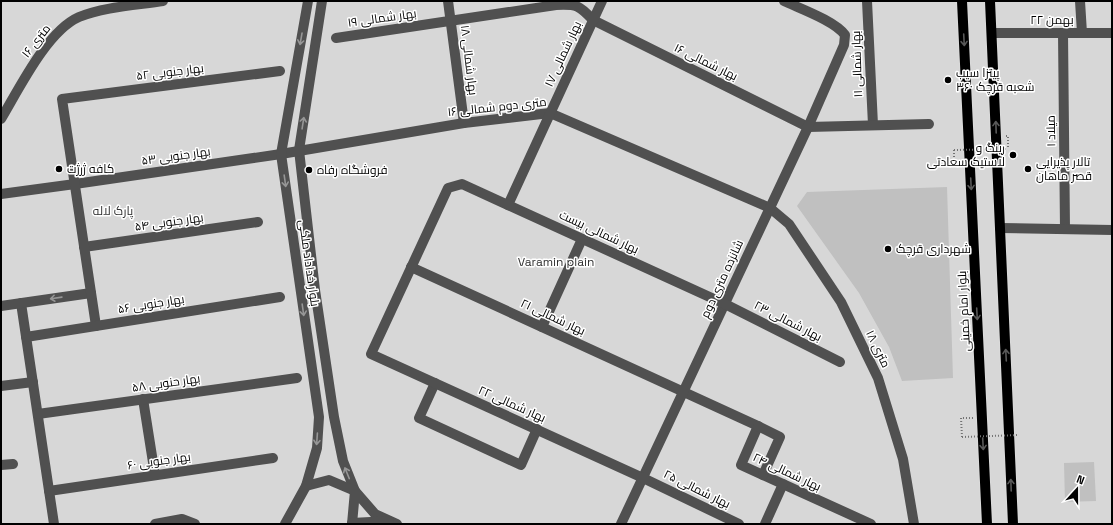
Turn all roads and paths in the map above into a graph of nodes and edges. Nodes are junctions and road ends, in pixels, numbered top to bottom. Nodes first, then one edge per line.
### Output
1 (163, 1) edge
2 (308, 1) edge
3 (322, 1) edge
4 (448, 1) edge
5 (602, 1) edge
6 (784, 1) edge
7 (867, 1) edge
8 (962, 1) edge
9 (990, 1) edge
10 (1080, 1) edge
11 (593, 20) junction
12 (451, 22) junction
13 (992, 33) junction
14 (1063, 33) junction
15 (1082, 33) junction
16 (1112, 33) edge
17 (336, 38) dead end
18 (280, 71) dead end
19 (550, 113) junction
20 (1, 119) edge
21 (464, 123) junction
22 (929, 124) dead end
23 (873, 125) junction
24 (808, 127) junction
25 (1008, 136) dead end
26 (298, 150) junction
27 (281, 154) junction
28 (954, 163) dead end
29 (75, 184) junction
30 (1, 194) edge
31 (508, 205) junction
32 (770, 208) junction
33 (258, 222) dead end
34 (1000, 228) junction
35 (1065, 228) junction
36 (1112, 230) edge
37 (582, 239) junction
38 (84, 247) junction
39 (411, 267) junction
40 (91, 293) junction
41 (280, 297) dead end
42 (21, 303) junction
43 (725, 304) junction
44 (1, 306) edge
45 (96, 326) junction
46 (542, 326) junction
47 (26, 336) junction
48 (840, 362) dead end
49 (297, 378) dead end
50 (33, 382) junction
51 (435, 383) junction
52 (1, 386) edge
53 (683, 392) junction
54 (143, 399) junction
55 (38, 414) junction
56 (961, 418) dead end
57 (758, 426) junction
58 (537, 429) junction
59 (1019, 435) dead end
60 (272, 458) dead end
61 (13, 464) dead end
62 (1, 465) edge
63 (155, 475) junction
64 (763, 475) junction
65 (643, 478) junction
66 (783, 484) junction
67 (306, 486) junction
68 (49, 491) junction
69 (355, 491) junction
70 (394, 522) edge
71 (54, 524) edge
72 (154, 524) edge
73 (195, 524) edge
74 (285, 524) edge
75 (352, 524) edge
76 (621, 524) edge
77 (739, 524) edge
78 (765, 524) edge
79 (871, 524) edge
80 (914, 524) edge
81 (987, 524) edge
82 (1013, 524) edge

1 - 20 street, ۱۶ متری
2 -> 27 street, بلوار خداداد ملکی
26 -> 3 street, بلوار خداداد ملکی
4 - 12 street, بهار شمالی ۱۸
5 - 11 street, بهار شمالی ۱۷
6 - 24 street, شانزده متری دوم
7 - 23 street, بهار شمالی ۱۱
8 -> 81 main road, بلوار امام خمینی
9 - 13 main road
10 - 15 street
11 - 12 street, بهار شمالی ۱۹
11 - 19 street, بهار شمالی ۱۷
11 - 24 street, بهار شمالی ۱۶
12 - 17 street, بهار شمالی ۱۹
12 - 21 street, بهار شمالی ۱۸
13 - 14 street, ۲۲ بهمن
34 -> 13 main road
14 - 15 street, ۲۲ بهمن
14 - 35 street, میلاد ۱
15 - 16 street, ۲۲ بهمن
18 - 29 street, بهار جنوبی ۵۲
19 - 21 street, ۱۶ متری دوم شمالی
19 - 31 street, بهار شمالی ۱۷
19 - 32 street, ۱۶ متری دوم شمالی
21 - 26 street, ۱۶ متری دوم شمالی
22 - 23 street
23 - 24 street
24 - 32 street, شانزده متری دوم
25 - 28 path, bridge
26 - 27 street, ۱۶ متری دوم شمالی
69 -> 26 street, بلوار خداداد ملکی
27 - 29 street, بهار جنوبی ۵۳
27 -> 67 street, بلوار خداداد ملکی
29 - 30 street, بهار جنوبی ۵۳
29 - 38 street
31 - 37 street, بهار شمالی بیست
31 - 39 street, بهار شمالی بیست
32 - 43 street, شانزده متری دوم
32 - 80 street, ۱۸ متری
33 - 38 street, بهار جنوبی ۵۴
34 - 35 street
82 -> 34 main road
35 - 36 street
37 - 43 street, بهار شمالی بیست
37 - 46 street
38 - 40 street
39 - 46 street, بهار شمالی ۲۱
39 - 51 street, بهار شمالی ۲۲
40 -> 42 street
40 - 45 street
41 - 45 street, بهار جنوبی ۵۶
42 - 44 street
42 - 47 street
43 - 48 street, بهار شمالی ۲۳
43 - 53 street, شانزده متری دوم
45 - 47 street, بهار جنوبی ۵۶
46 - 53 street, بهار شمالی ۲۱
47 - 50 street
49 - 54 street, بهار حنوبی ۵۸
50 - 52 street
50 - 55 street
51 - 58 street, بهار شمالی ۲۲
51 - 58 street
53 - 57 street
53 - 65 street, شانزده متری دوم
54 - 55 street, بهار حنوبی ۵۸
54 - 63 street
55 - 68 street
56 - 59 path, bridge
57 - 64 street
57 - 64 street, بهار شمالی ۲۴
58 - 65 street, بهار شمالی ۲۲
60 - 63 street, بهار جنوبی ۶۰
61 - 62 street
63 - 68 street, بهار جنوبی ۶۰
64 - 66 street, بهار شمالی ۲۴
65 - 76 street, شانزده متری دوم
65 - 77 street, بهار شمالی ۲۵
66 - 78 street
66 - 79 street, بهار شمالی ۲۴
67 - 69 street
67 - 74 street, بلوار خداداد ملکی
68 - 71 street
69 - 70 street
69 - 75 street, بلوار خداداد ملکی
70 - 75 street
72 - 73 street

